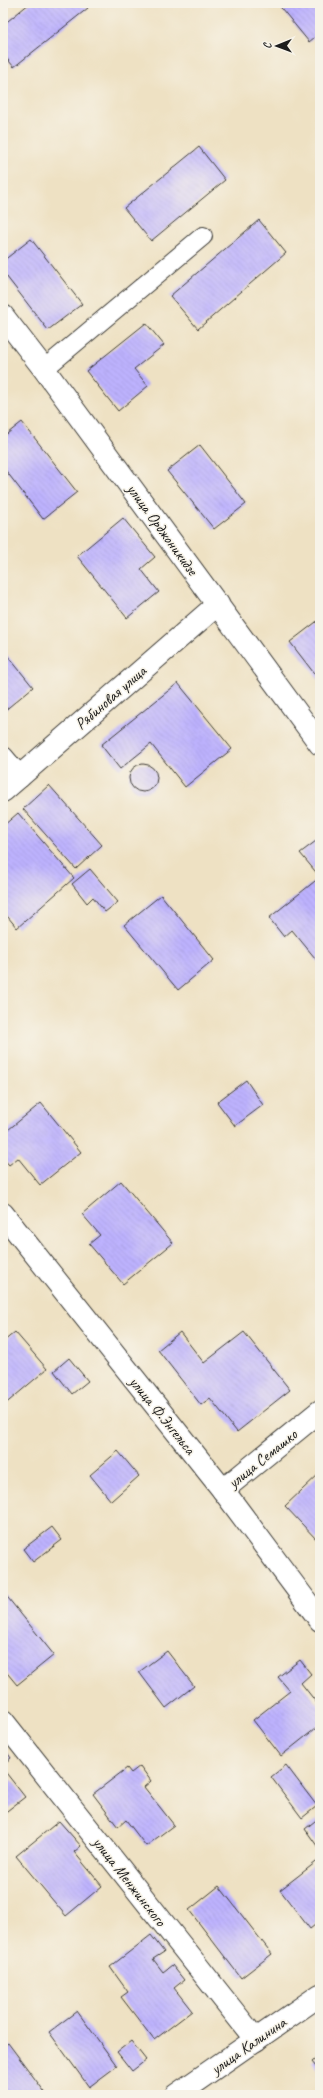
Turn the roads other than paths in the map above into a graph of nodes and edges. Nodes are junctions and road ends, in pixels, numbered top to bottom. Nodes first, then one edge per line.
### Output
1 (203, 236) dead end
2 (3, 316) edge
3 (44, 369) junction
4 (218, 604) junction
5 (320, 744) edge
6 (3, 758) edge
7 (11, 784) edge
8 (3, 1214) edge
9 (320, 1411) edge
10 (223, 1490) junction
11 (320, 1620) edge
12 (3, 1721) edge
13 (320, 1995) edge
14 (256, 2040) junction
15 (176, 2095) edge

1 - 3 lane
2 - 3 street, улица Орджоникидзе
3 - 4 street, улица Орджоникидзе
4 - 5 street, улица Орджоникидзе
4 - 7 street, Рябиновая улица
6 - 7 street
8 - 10 street, улица Ф.Энгельса
9 - 10 street, улица Семашко
10 - 11 street, улица Ф.Энгельса
12 - 14 street, улица Менжинского
13 - 14 street, улица Калинина
14 - 15 street, улица Калинина

